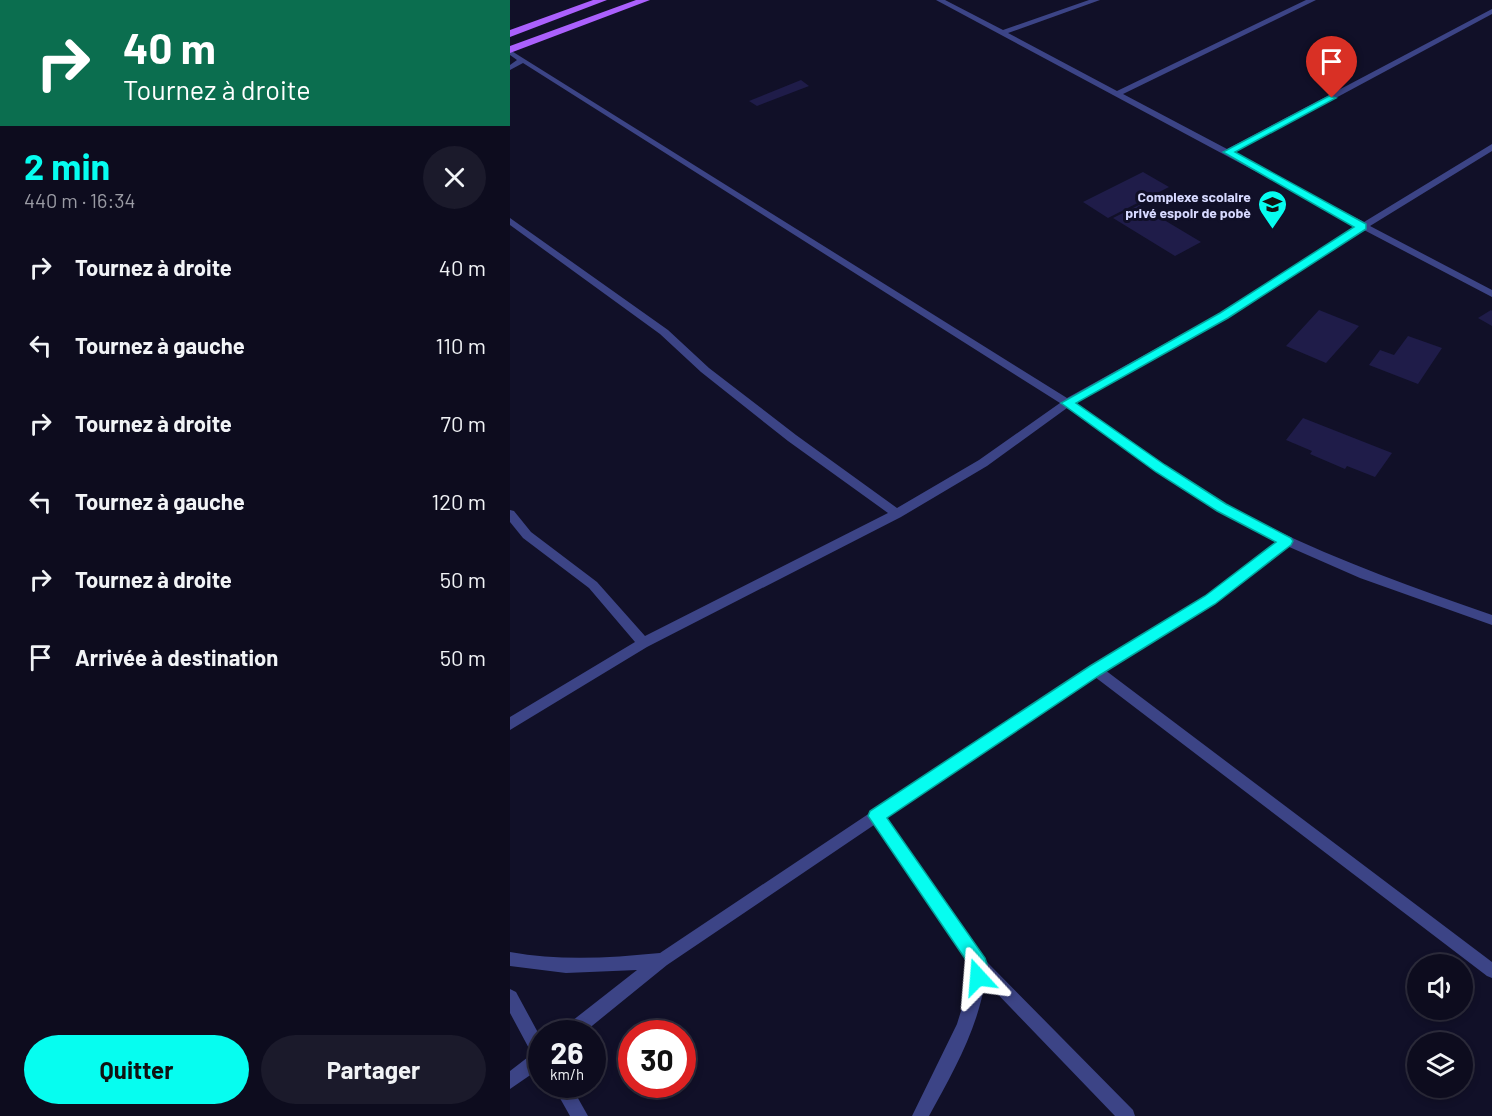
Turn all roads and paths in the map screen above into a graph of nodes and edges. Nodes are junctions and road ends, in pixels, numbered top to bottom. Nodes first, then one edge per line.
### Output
1 (602, 0) edge
2 (645, 0) edge
3 (940, 0) edge
4 (1096, 0) edge
5 (1312, 0) edge
6 (1492, 11) edge
7 (1002, 33) junction
8 (510, 34) edge
9 (510, 51) edge
10 (521, 61) junction
11 (510, 68) edge
12 (1118, 94) junction
13 (1492, 147) edge
14 (1228, 152) junction
15 (510, 221) edge
16 (1362, 227) junction
17 (1492, 294) edge
18 (1067, 403) junction
19 (510, 514) edge
20 (897, 514) junction
21 (1286, 541) junction
22 (1492, 620) edge
23 (643, 643) junction
24 (1095, 670) junction
25 (510, 724) edge
26 (876, 816) junction
27 (510, 959) edge
28 (662, 960) junction
29 (979, 964) junction
30 (1492, 971) edge
31 (510, 998) edge
32 (587, 1020) edge
33 (528, 1032) edge
34 (528, 1066) edge
35 (510, 1081) edge
36 (569, 1098) edge
37 (580, 1116) edge
38 (920, 1116) edge
39 (1127, 1116) edge

1 - 8 main road
2 - 9 main road
3 - 7 street
4 - 7 street
5 - 12 street
6 - 14 street
7 - 12 street
9 - 10 street
10 - 11 street
10 - 18 street
12 - 14 street
13 - 16 street
14 - 16 street
15 - 20 street
16 - 17 street
16 - 18 street
18 - 20 street
18 - 21 street
19 - 23 street
20 - 23 street
21 - 22 street
21 - 24 street
23 - 25 street
24 - 26 street
24 - 30 street
26 - 28 street
26 - 29 street
27 - 28 street
28 - 32 street
29 - 38 street
29 - 39 street
31 - 33 street
34 - 35 street
36 - 37 street

